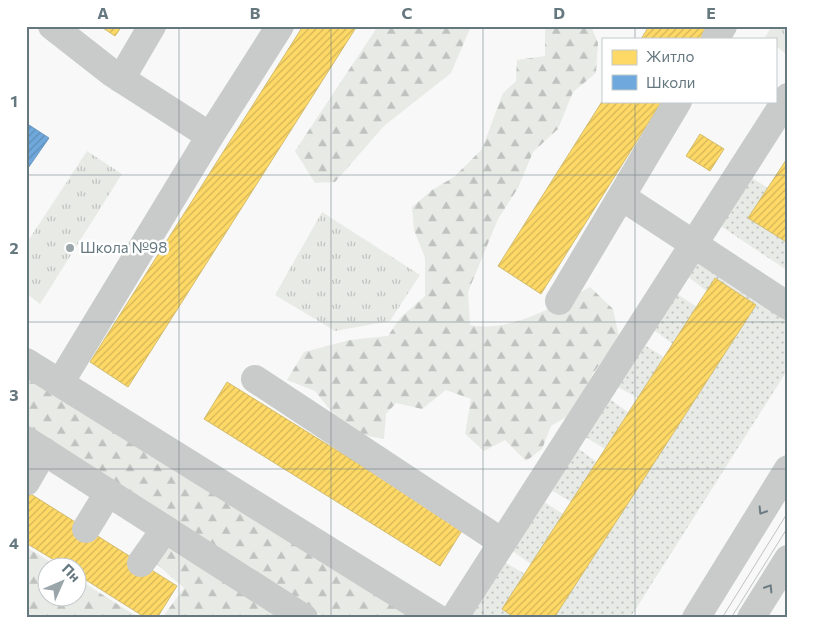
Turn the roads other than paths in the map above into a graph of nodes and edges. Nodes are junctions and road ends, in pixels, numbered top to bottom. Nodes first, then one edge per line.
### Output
1 (52, 26) edge
2 (152, 26) edge
3 (280, 26) edge
4 (723, 26) edge
5 (716, 38) edge
6 (121, 79) junction
7 (788, 97) edge
8 (677, 102) edge
9 (210, 136) junction
10 (622, 196) junction
11 (694, 243) junction
12 (559, 301) dead end
13 (788, 306) edge
14 (26, 362) edge
15 (256, 378) dead end
16 (60, 383) junction
17 (35, 446) edge
18 (788, 469) edge
19 (26, 482) edge
20 (108, 493) junction
21 (86, 528) dead end
22 (165, 529) junction
23 (502, 542) junction
24 (788, 559) edge
25 (141, 563) dead end
26 (304, 618) edge
27 (437, 618) edge
28 (454, 618) edge
29 (696, 618) edge
30 (751, 618) edge

1 - 6 street
2 - 6 street
3 - 9 street
4 - 5 street
6 - 9 street
7 - 11 street
8 - 10 street
9 - 16 street
10 - 11 street
10 - 12 street
11 - 13 street
11 - 23 street
14 - 16 street
15 - 23 street
16 - 27 street
17 - 19 street
17 - 20 street
18 -> 29 street
20 - 21 street
20 - 22 street
22 - 25 street
22 - 26 street
23 - 28 street
30 -> 24 street

